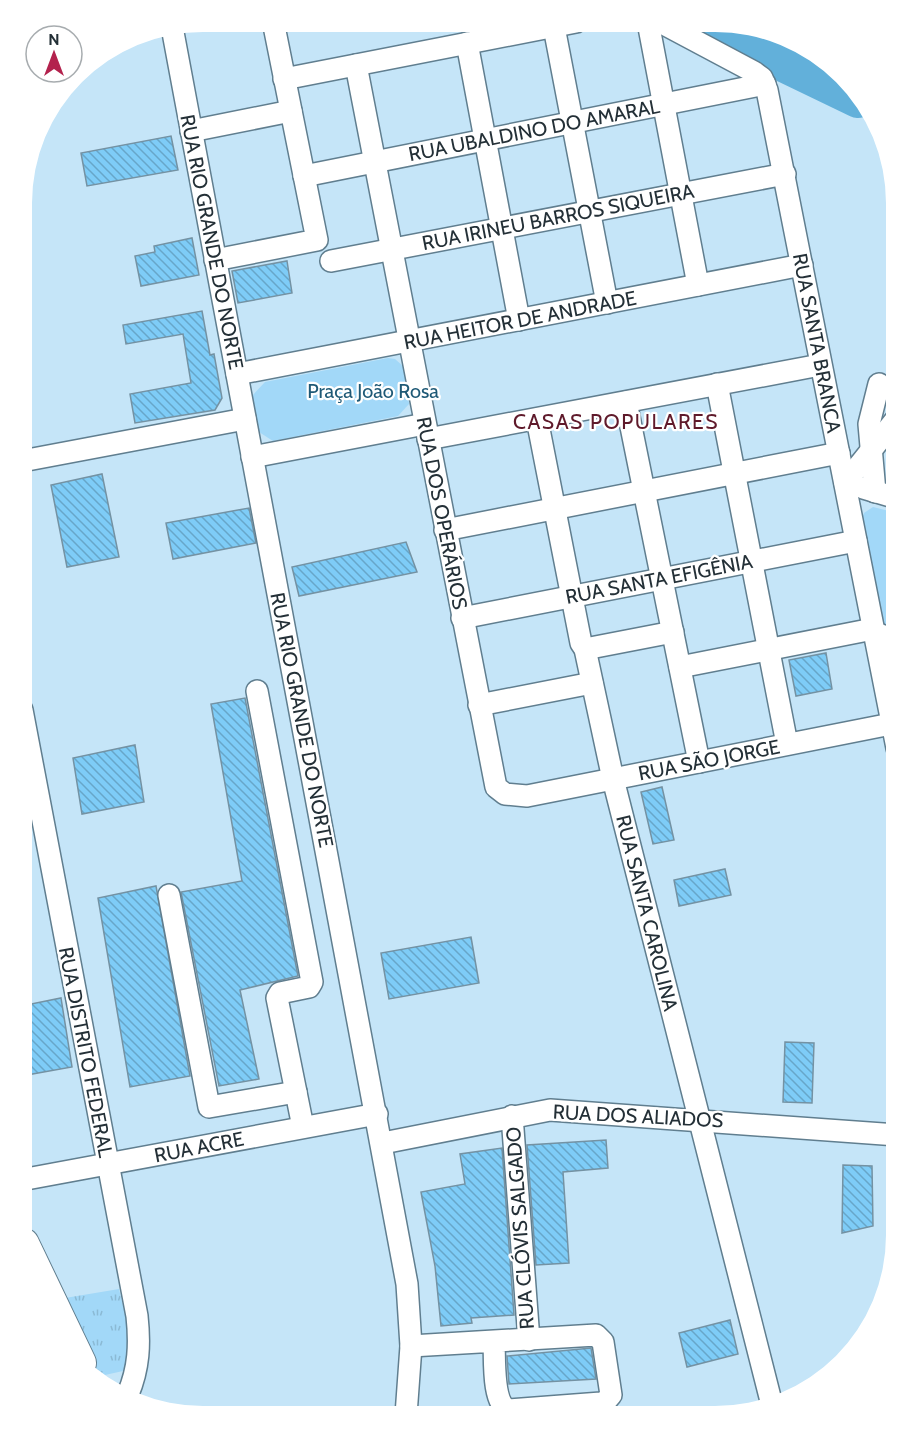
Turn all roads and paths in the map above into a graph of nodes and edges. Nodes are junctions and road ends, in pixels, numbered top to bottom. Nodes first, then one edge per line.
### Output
1 (275, 32) edge
2 (527, 32) edge
3 (555, 32) edge
4 (650, 32) edge
5 (679, 32) edge
6 (173, 34) edge
7 (467, 43) junction
8 (356, 65) junction
9 (284, 79) junction
10 (765, 84) junction
11 (664, 104) junction
12 (291, 111) junction
13 (572, 122) junction
14 (191, 131) junction
15 (485, 140) junction
16 (374, 162) junction
17 (785, 174) junction
18 (304, 176) junction
19 (681, 194) junction
20 (590, 212) junction
21 (502, 228) junction
22 (391, 250) junction
23 (215, 260) junction
24 (331, 261) dead end
25 (802, 265) junction
26 (698, 285) junction
27 (607, 303) junction
28 (519, 320) junction
29 (409, 341) junction
30 (820, 365) junction
31 (237, 374) junction
32 (717, 384) junction
33 (879, 384) dead end
34 (626, 402) junction
35 (245, 419) junction
36 (537, 419) junction
37 (886, 431) edge
38 (426, 432) junction
39 (871, 448) junction
40 (838, 453) junction
41 (252, 457) junction
42 (32, 458) edge
43 (734, 474) junction
44 (845, 483) junction
45 (644, 491) junction
46 (875, 492) junction
47 (886, 495) edge
48 (555, 508) junction
49 (446, 530) junction
50 (856, 541) junction
51 (751, 561) junction
52 (662, 579) junction
53 (572, 596) junction
54 (462, 618) junction
55 (873, 630) junction
56 (673, 632) junction
57 (886, 636) edge
58 (585, 649) junction
59 (768, 650) junction
60 (680, 668) junction
61 (592, 683) junction
62 (886, 686) edge
63 (257, 692) dead end
64 (479, 705) junction
65 (886, 722) edge
66 (787, 744) junction
67 (699, 762) junction
68 (32, 763) edge
69 (613, 779) junction
70 (527, 796) joint
71 (169, 896) dead end
72 (296, 1092) junction
73 (377, 1114) junction
74 (512, 1116) junction
75 (699, 1119) junction
76 (303, 1127) junction
77 (886, 1134) edge
78 (383, 1143) junction
79 (108, 1164) junction
80 (32, 1178) edge
81 (35, 1270) edge
82 (529, 1340) junction
83 (70, 1342) edge
84 (494, 1342) junction
85 (411, 1347) junction
86 (130, 1389) edge
87 (770, 1396) edge
88 (407, 1406) edge
89 (501, 1406) edge
90 (561, 1406) edge

1 - 9 street
2 - 7 street
3 - 13 street
4 - 11 street
5 - 10 street
6 - 14 street, RUA RIO GRANDE DO NORTE
7 - 8 street
7 - 15 street
8 - 9 street
8 - 16 street, RUA DOS OPERÁRIOS
9 - 12 street
10 - 11 street, RUA UBALDINO DO AMARAL
10 - 17 street, RUA SANTA BRANCA
11 - 13 street, RUA UBALDINO DO AMARAL
11 - 19 street
12 - 14 street
12 - 18 street
13 - 15 street, RUA UBALDINO DO AMARAL
13 - 20 street
14 - 23 street, RUA RIO GRANDE DO NORTE
15 - 16 street, RUA UBALDINO DO AMARAL
15 - 21 street
16 - 18 street, RUA UBALDINO DO AMARAL
16 - 22 street, RUA DOS OPERÁRIOS
17 - 19 street, RUA IRINEU BARROS SIQUEIRA
17 - 25 street, RUA SANTA BRANCA
18 - 23 street
19 - 20 street, RUA IRINEU BARROS SIQUEIRA
19 - 26 street
20 - 21 street, RUA IRINEU BARROS SIQUEIRA
20 - 27 street
21 - 22 street, RUA IRINEU BARROS SIQUEIRA
21 - 28 street
22 - 24 street, RUA IRINEU BARROS SIQUEIRA
22 - 29 street, RUA DOS OPERÁRIOS
23 - 31 street, RUA RIO GRANDE DO NORTE
25 - 26 street, RUA HEITOR DE ANDRADE
25 - 30 street, RUA SANTA BRANCA
26 - 27 street, RUA HEITOR DE ANDRADE
27 - 28 street, RUA HEITOR DE ANDRADE
28 - 29 street, RUA HEITOR DE ANDRADE
29 - 31 street, RUA HEITOR DE ANDRADE
29 - 38 street, RUA DOS OPERÁRIOS
30 - 32 street
30 - 40 street, RUA SANTA BRANCA
31 - 35 street, RUA RIO GRANDE DO NORTE
32 - 34 street
32 - 43 street
33 - 39 street
34 - 36 street
34 - 45 street
35 - 41 street, RUA RIO GRANDE DO NORTE
35 - 42 street
36 - 38 street
36 - 48 street, RUA SANTA CAROLINA
37 - 39 street
38 - 41 street
38 - 49 street, RUA DOS OPERÁRIOS
39 - 44 street
39 - 46 street
40 - 43 street
40 - 44 street, RUA SANTA BRANCA
41 - 73 street, RUA RIO GRANDE DO NORTE
43 - 45 street
43 - 51 street
44 - 46 street
44 - 50 street, RUA SANTA BRANCA
45 - 48 street
45 - 52 street
46 - 47 street
48 - 49 street
48 - 53 street, RUA SANTA CAROLINA
49 - 54 street, RUA DOS OPERÁRIOS
50 - 51 street, RUA SANTA EFIGÊNIA
50 - 55 street, RUA SANTA BRANCA
51 - 52 street, RUA SANTA EFIGÊNIA
51 - 59 street
52 - 53 street, RUA SANTA EFIGÊNIA
52 - 56 street
53 - 54 street, RUA SANTA EFIGÊNIA
53 - 58 street, RUA SANTA CAROLINA
54 - 64 street, RUA DOS OPERÁRIOS
55 - 57 street
55 - 59 street
55 - 62 street, RUA SANTA BRANCA
56 - 58 street
56 - 60 street
58 - 61 street, RUA SANTA CAROLINA
59 - 60 street
59 - 66 street
60 - 67 street
61 - 64 street
61 - 69 street, RUA SANTA CAROLINA
63 - 72 street
64 - 70 street, RUA DOS OPERÁRIOS
65 - 66 street, RUA SÃO JORGE
66 - 67 street, RUA SÃO JORGE
67 - 69 street, RUA SÃO JORGE
68 - 79 street, RUA DISTRITO FEDERAL
69 - 70 street, RUA SÃO JORGE
69 - 75 street, RUA SANTA CAROLINA
71 - 72 street
72 - 76 street
73 - 76 street, RUA ACRE
73 - 78 street, RUA RIO GRANDE DO NORTE
74 - 75 street, RUA DOS ALIADOS
74 - 78 street, RUA DOS ALIADOS
74 - 82 street, RUA CLÓVIS SALGADO
75 - 77 street, RUA DOS ALIADOS
75 - 87 street, RUA SANTA CAROLINA
76 - 79 street, RUA ACRE
78 - 85 street, RUA RIO GRANDE DO NORTE
79 - 80 street, RUA ACRE
79 - 86 street, RUA DISTRITO FEDERAL
81 - 83 highway
82 - 84 street
82 - 90 street
84 - 85 street
84 - 89 street
85 - 88 street, RUA RIO GRANDE DO NORTE

